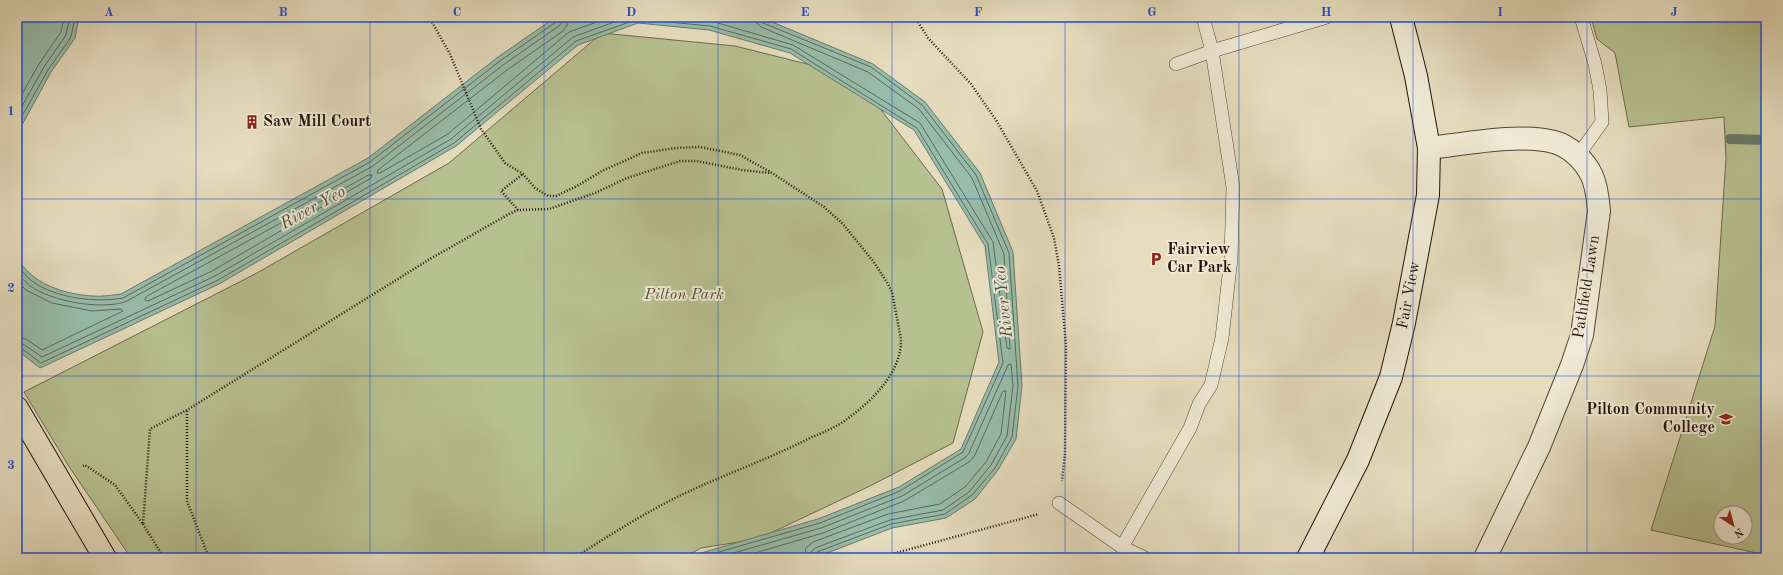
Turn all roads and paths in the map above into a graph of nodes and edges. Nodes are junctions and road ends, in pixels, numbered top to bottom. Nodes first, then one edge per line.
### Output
1 (429, 17) edge
2 (915, 17) edge
3 (1203, 17) edge
4 (1327, 17) edge
5 (1401, 17) edge
6 (1582, 17) edge
7 (1212, 51) junction
8 (1176, 64) dead end
9 (1429, 148) junction
10 (1576, 154) junction
11 (772, 173) junction
12 (523, 174) junction
13 (518, 210) junction
14 (17, 408) edge
15 (187, 410) junction
16 (116, 485) dead end
17 (1059, 503) junction
18 (143, 524) junction
19 (1122, 547) junction
20 (105, 558) edge
21 (164, 558) edge
22 (209, 558) edge
23 (574, 558) edge
24 (877, 558) edge
25 (1145, 558) edge
26 (1308, 558) edge
27 (1485, 558) edge

1 - 12 path
2 - 17 path
3 - 7 lane
4 - 7 lane
5 - 9 street, Fair View
6 - 10 lane
7 - 8 lane
7 - 19 lane
9 - 10 street, Pathfield Lawn
9 - 26 street, Fair View
10 - 27 street, Pathfield Lawn
11 - 12 path
11 - 13 path
11 - 23 path
12 - 13 path
13 - 15 path
14 - 20 main road
15 - 18 path
15 - 22 path
16 - 18 path
17 - 19 lane
17 - 24 path
18 - 21 path
19 - 25 lane

